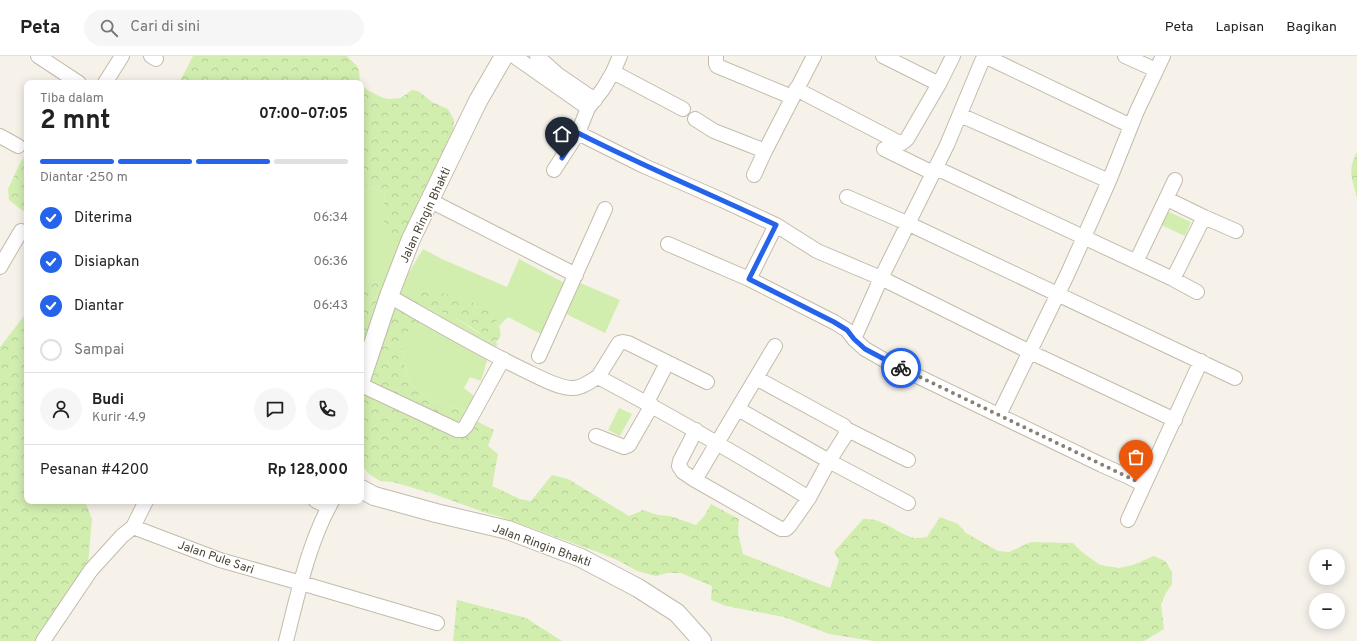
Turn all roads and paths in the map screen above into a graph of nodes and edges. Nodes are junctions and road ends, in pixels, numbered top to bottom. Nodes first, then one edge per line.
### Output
1 (38, 56) edge
2 (122, 56) edge
3 (504, 56) edge
4 (514, 56) edge
5 (537, 56) edge
6 (620, 56) edge
7 (716, 56) edge
8 (814, 56) edge
9 (883, 56) edge
10 (953, 56) edge
11 (1125, 56) edge
12 (1163, 56) edge
13 (1156, 70) junction
14 (613, 72) junction
15 (74, 80) edge
16 (107, 80) edge
17 (939, 84) junction
18 (794, 93) junction
19 (592, 104) junction
20 (683, 110) dead end
21 (960, 115) junction
22 (695, 119) dead end
23 (1131, 126) junction
24 (578, 133) junction
25 (0, 136) edge
26 (18, 146) dead end
27 (884, 149) dead end
28 (765, 151) junction
29 (554, 170) dead end
30 (934, 170) junction
31 (754, 175) dead end
32 (1175, 180) dead end
33 (1108, 181) junction
34 (847, 196) dead end
35 (1167, 199) junction
36 (429, 200) junction
37 (605, 210) dead end
38 (1204, 217) junction
39 (909, 224) junction
40 (776, 225) junction
41 (21, 231) dead end
42 (1236, 231) dead end
43 (1083, 237) junction
44 (668, 244) dead end
45 (1136, 262) junction
46 (0, 267) edge
47 (576, 275) junction
48 (881, 278) junction
49 (749, 279) junction
50 (1173, 279) junction
51 (1197, 292) dead end
52 (1058, 295) junction
53 (389, 296) junction
54 (854, 339) junction
55 (775, 346) dead end
56 (1030, 352) junction
57 (539, 356) dead end
58 (503, 359) junction
59 (1201, 361) junction
60 (667, 363) junction
61 (364, 371) edge
62 (598, 377) junction
63 (756, 378) junction
64 (1235, 378) dead end
65 (707, 382) dead end
66 (364, 386) edge
67 (649, 404) junction
68 (738, 409) junction
69 (999, 416) junction
70 (1175, 420) junction
71 (846, 429) junction
72 (696, 430) junction
73 (596, 436) dead end
74 (718, 443) junction
75 (908, 460) dead end
76 (829, 462) junction
77 (695, 480) junction
78 (1144, 486) junction
79 (364, 491) edge
80 (809, 498) junction
81 (908, 503) dead end
82 (144, 504) edge
83 (330, 504) edge
84 (1128, 520) dead end
85 (133, 527) junction
86 (301, 583) junction
87 (437, 623) dead end
88 (43, 641) edge
89 (286, 641) edge
90 (702, 641) edge

1 - 15 street
2 - 16 street
3 - 36 street, Jalan Ringin Bhakti
4 - 19 street
5 - 19 street
6 - 14 street
7 - 18 street
8 - 18 street
9 - 17 street
10 - 17 street
11 - 13 street
12 - 13 street
13 - 23 street
14 - 19 street
14 - 20 street
17 - 18 street
18 - 28 street
19 - 24 street
21 - 23 street
21 - 30 street
21 - 33 street
22 - 28 street
23 - 33 street
24 - 29 street
24 - 40 street
25 - 26 street
27 - 30 street
28 - 31 street
30 - 39 street
30 - 43 street
32 - 35 street
33 - 43 street
34 - 39 street
35 - 38 street
35 - 45 street
36 - 47 street
36 - 53 street, Jalan Ringin Bhakti
37 - 47 street
38 - 42 street
38 - 50 street
39 - 48 street
39 - 52 street
40 - 48 street
40 - 49 street
41 - 46 street
43 - 45 street
43 - 52 street
44 - 49 street
45 - 50 street
47 - 57 street
48 - 54 street
48 - 56 street
49 - 54 street
50 - 51 street
52 - 56 street
52 - 59 street
53 - 58 street
53 - 61 street, Jalan Ringin Bhakti
54 - 69 street
55 - 63 street
56 - 69 street
56 - 70 street
58 - 62 street
58 - 66 street
59 - 64 street
59 - 70 street
60 - 62 street
60 - 65 street
60 - 67 street
62 - 67 street
63 - 68 street
63 - 71 street
67 - 72 street
67 - 73 street
68 - 74 street
68 - 76 street
69 - 78 street
70 - 78 street
71 - 75 street
71 - 76 street
72 - 74 street
72 - 77 street
74 - 77 street
74 - 80 street
76 - 80 street
76 - 81 street
77 - 80 street
78 - 84 street
79 - 90 street, Jalan Ringin Bhakti
82 - 85 street
83 - 86 street
85 - 86 street, Jalan Pule Sari
85 - 88 street
86 - 87 street, Jalan Pule Sari
86 - 89 street

